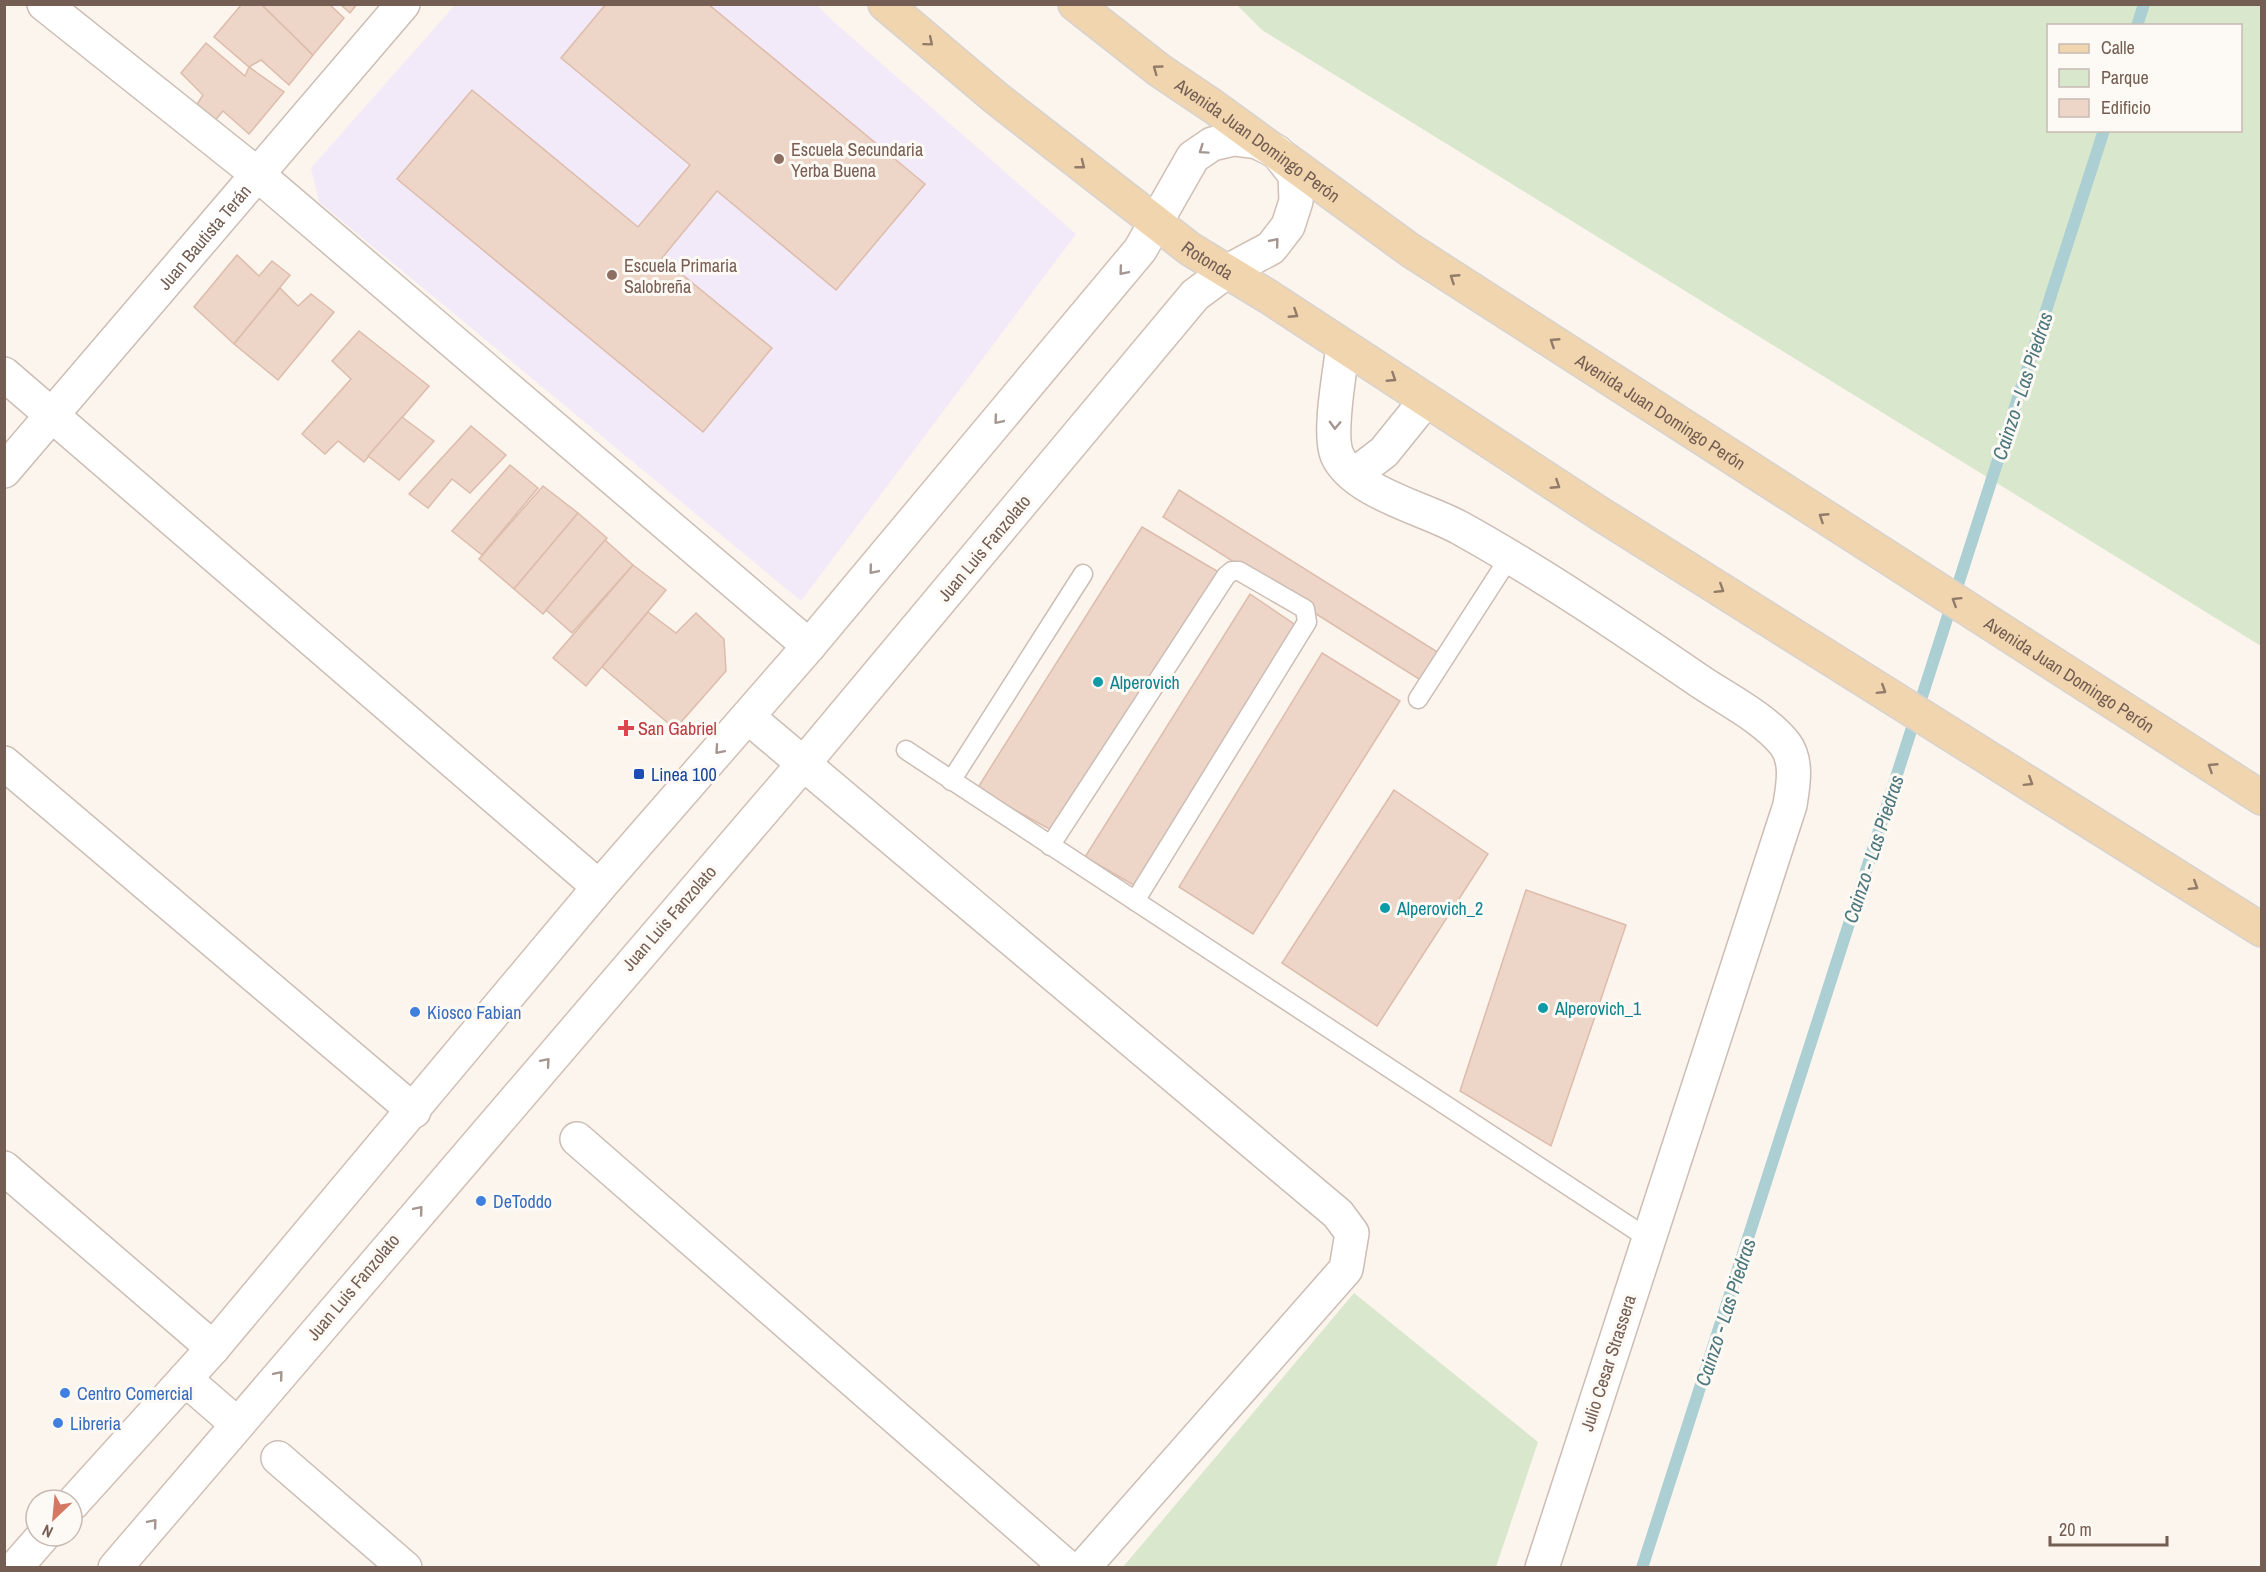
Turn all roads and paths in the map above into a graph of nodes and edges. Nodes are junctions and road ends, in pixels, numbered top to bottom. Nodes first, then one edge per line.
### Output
1 (44, 4) edge
2 (403, 4) edge
3 (885, 4) edge
4 (1075, 4) edge
5 (1277, 152) junction
6 (257, 174) junction
7 (1157, 224) junction
8 (1226, 272) junction
9 (1343, 346) junction
10 (4, 375) edge
11 (1426, 400) junction
12 (53, 415) junction
13 (4, 471) edge
14 (1354, 475) junction
15 (1509, 558) junction
16 (1083, 574) dead end
17 (809, 646) junction
18 (1418, 699) dead end
19 (748, 717) junction
20 (906, 750) dead end
21 (804, 763) junction
22 (4, 764) edge
23 (951, 781) junction
24 (2262, 798) edge
25 (1050, 846) junction
26 (599, 887) junction
27 (1135, 901) junction
28 (2262, 930) edge
29 (414, 1111) junction
30 (577, 1139) dead end
31 (4, 1168) edge
32 (1648, 1239) junction
33 (213, 1348) junction
34 (185, 1378) junction
35 (237, 1424) junction
36 (278, 1458) dead end
37 (84, 1491) edge
38 (32, 1548) edge
39 (15, 1568) edge
40 (115, 1568) edge
41 (405, 1568) edge
42 (1068, 1568) edge
43 (1083, 1568) edge
44 (1542, 1568) edge

1 - 6 street
2 - 6 street, Juan Bautista Terán
3 -> 7 main road
5 -> 4 main road, Avenida Juan Domingo Perón
5 -> 7 street
8 -> 5 street, Rotonda
24 -> 5 main road, Avenida Juan Domingo Perón
6 - 12 street, Juan Bautista Terán
6 - 17 street
7 - 8 main road, Rotonda
7 -> 17 street
8 -> 9 main road
8 - 21 street, Juan Luis Fanzolato
9 -> 11 main road
9 -> 14 street, Julio Cesar Strassera
10 - 12 street
11 - 14 street
11 -> 28 main road
12 - 13 street, Juan Bautista Terán
12 - 26 street
14 - 15 street, Julio Cesar Strassera
15 - 18 lane
15 - 32 street, Julio Cesar Strassera
16 - 23 lane
17 - 19 street
19 - 21 street
19 -> 26 street
20 - 23 lane
35 -> 21 street, Juan Luis Fanzolato
21 - 43 street
22 - 29 street
23 - 25 lane
25 - 27 lane
25 - 27 lane
26 - 29 street
27 - 32 lane
29 - 33 street
30 - 42 street
31 - 33 street
32 - 44 street, Julio Cesar Strassera
33 - 34 street
34 - 35 street
34 - 37 street
40 -> 35 street, Juan Luis Fanzolato
36 - 41 street
38 - 39 street

